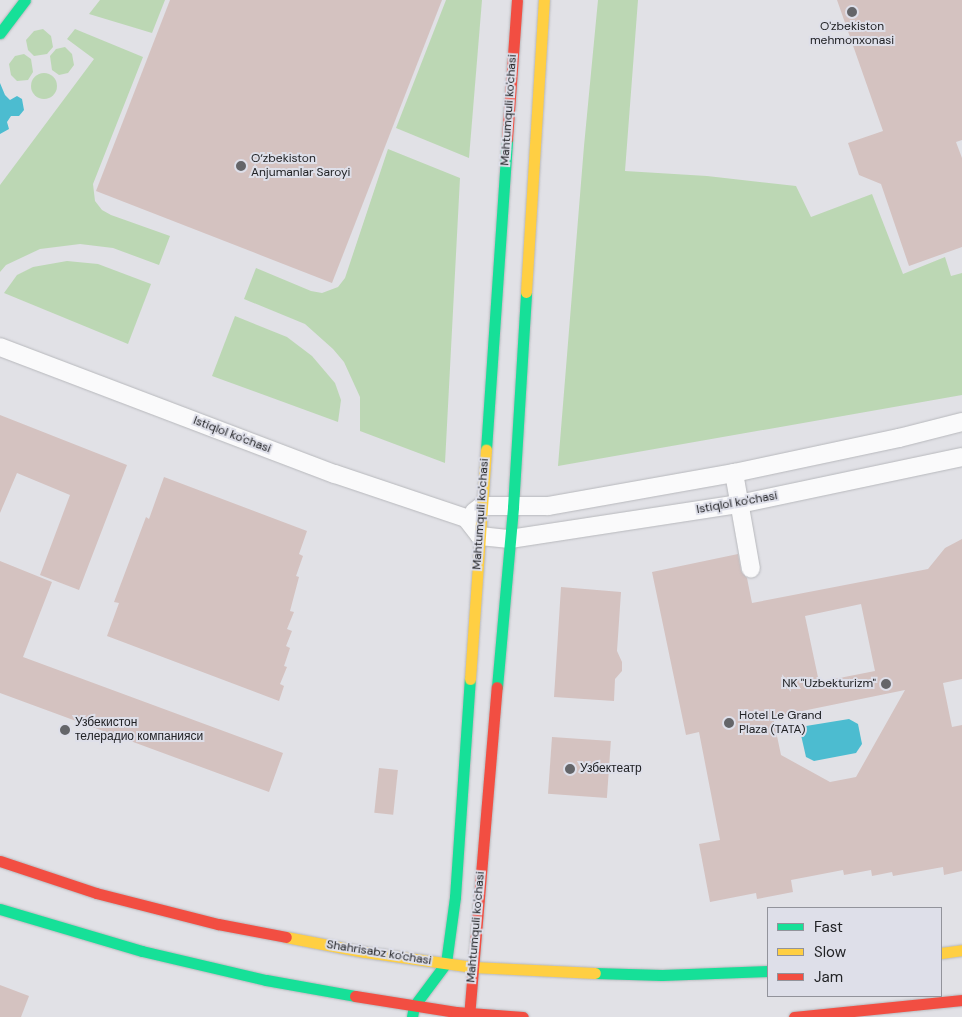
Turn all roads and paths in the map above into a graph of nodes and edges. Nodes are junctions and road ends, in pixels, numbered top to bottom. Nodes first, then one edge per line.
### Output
1 (25, 0) edge
2 (517, 0) edge
3 (544, 0) edge
4 (0, 33) edge
5 (0, 347) edge
6 (962, 422) edge
7 (962, 457) edge
8 (734, 473) junction
9 (739, 504) junction
10 (482, 506) junction
11 (512, 506) junction
12 (466, 518) junction
13 (480, 536) junction
14 (510, 539) junction
15 (751, 569) dead end
16 (0, 861) edge
17 (0, 909) edge
18 (962, 950) edge
19 (942, 953) edge
20 (446, 963) junction
21 (473, 967) junction
22 (767, 971) edge
23 (962, 1000) edge
24 (413, 1012) edge
25 (469, 1015) edge
26 (523, 1017) edge
27 (794, 1017) edge

1 - 4 main road
2 - 10 main road, Mahtumquli ko'chasi
3 - 11 main road, Mahtumquli ko'chasi
5 - 12 street, Istiqlol ko'chasi
6 - 8 street
7 - 9 street, Istiqlol ko'chasi
8 - 9 street
8 - 11 street
9 - 14 street, Istiqlol ko'chasi
9 - 15 street
10 - 11 street
10 - 12 street
10 - 13 main road, Mahtumquli ko'chasi
11 - 14 main road, Mahtumquli ko'chasi
12 - 13 street
13 - 14 street, Istiqlol ko'chasi
13 - 20 main road, Mahtumquli ko'chasi
14 - 21 main road, Mahtumquli ko'chasi
16 - 20 main road, Shahrisabz ko'chasi
17 - 24 main road
18 - 19 main road
20 - 21 main road, Shahrisabz ko'chasi
20 - 24 main road, Mahtumquli ko'chasi
20 - 25 main road
21 - 22 main road, Shahrisabz ko'chasi
21 - 25 main road, Mahtumquli ko'chasi
23 - 27 main road
24 - 25 main road
25 - 26 main road

